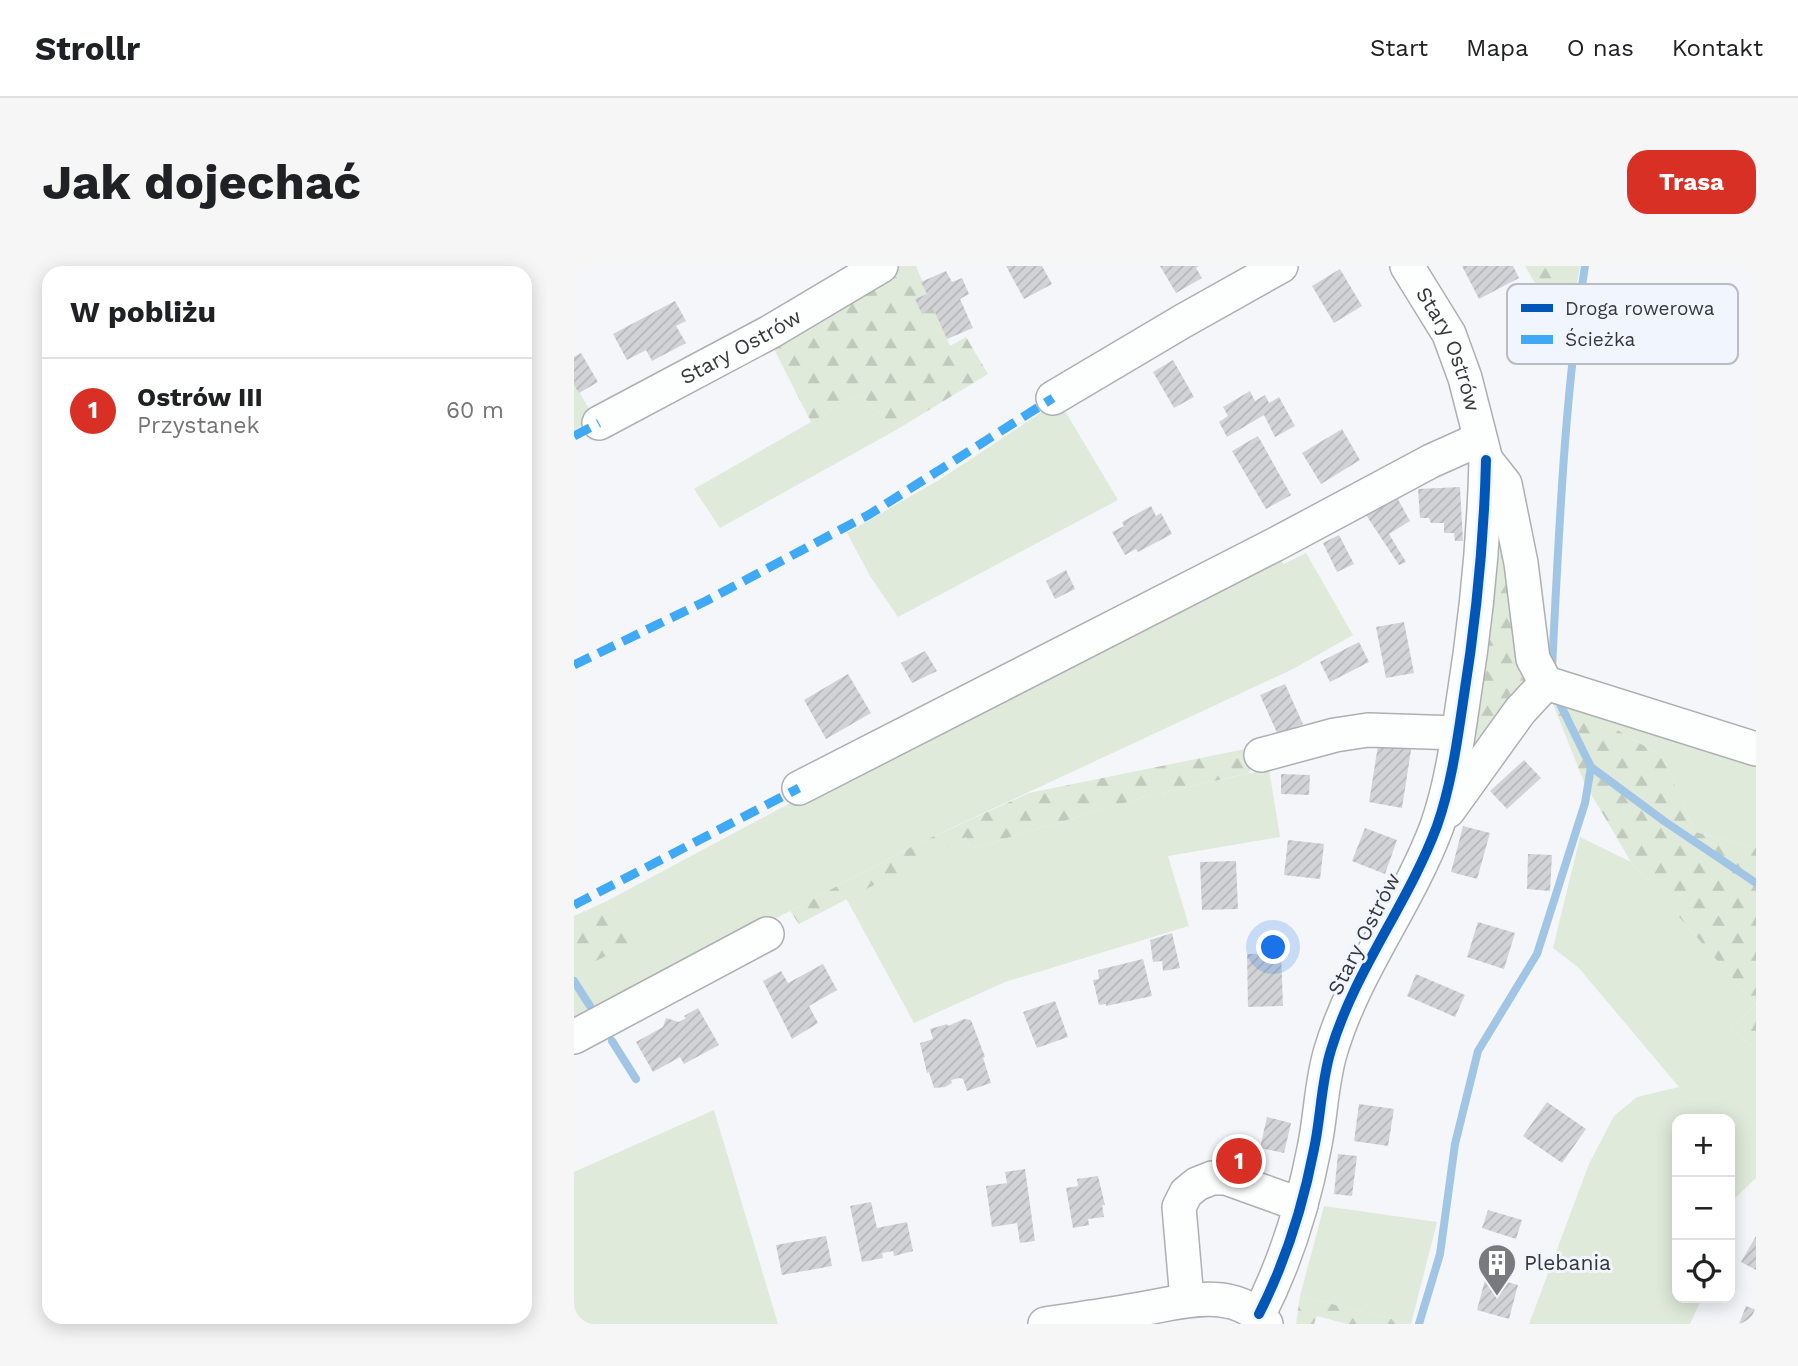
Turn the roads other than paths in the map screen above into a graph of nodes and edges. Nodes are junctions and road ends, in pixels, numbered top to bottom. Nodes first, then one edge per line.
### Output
1 (881, 266) edge
2 (1281, 266) edge
3 (1407, 266) edge
4 (1053, 398) dead end
5 (599, 423) dead end
6 (1483, 449) junction
7 (1546, 682) junction
8 (1458, 733) junction
9 (1756, 749) edge
10 (1261, 755) dead end
11 (799, 788) dead end
12 (1437, 824) junction
13 (767, 934) dead end
14 (574, 1037) edge
15 (1301, 1205) junction
16 (1187, 1300) junction
17 (1262, 1319) edge
18 (1045, 1324) edge

1 - 5 street, Stary Ostrów
2 - 4 street
3 - 6 street, Stary Ostrów
6 - 7 street, Stary Ostrów
6 - 8 street, Stary Ostrów
6 - 11 street, Stary Ostrów
7 - 9 street
7 - 12 street, Stary Ostrów
8 - 10 street
8 - 12 street, Stary Ostrów
12 - 15 street, Stary Ostrów
13 - 14 street
15 - 16 street
15 - 17 street, Stary Ostrów
16 - 17 street
16 - 18 street

